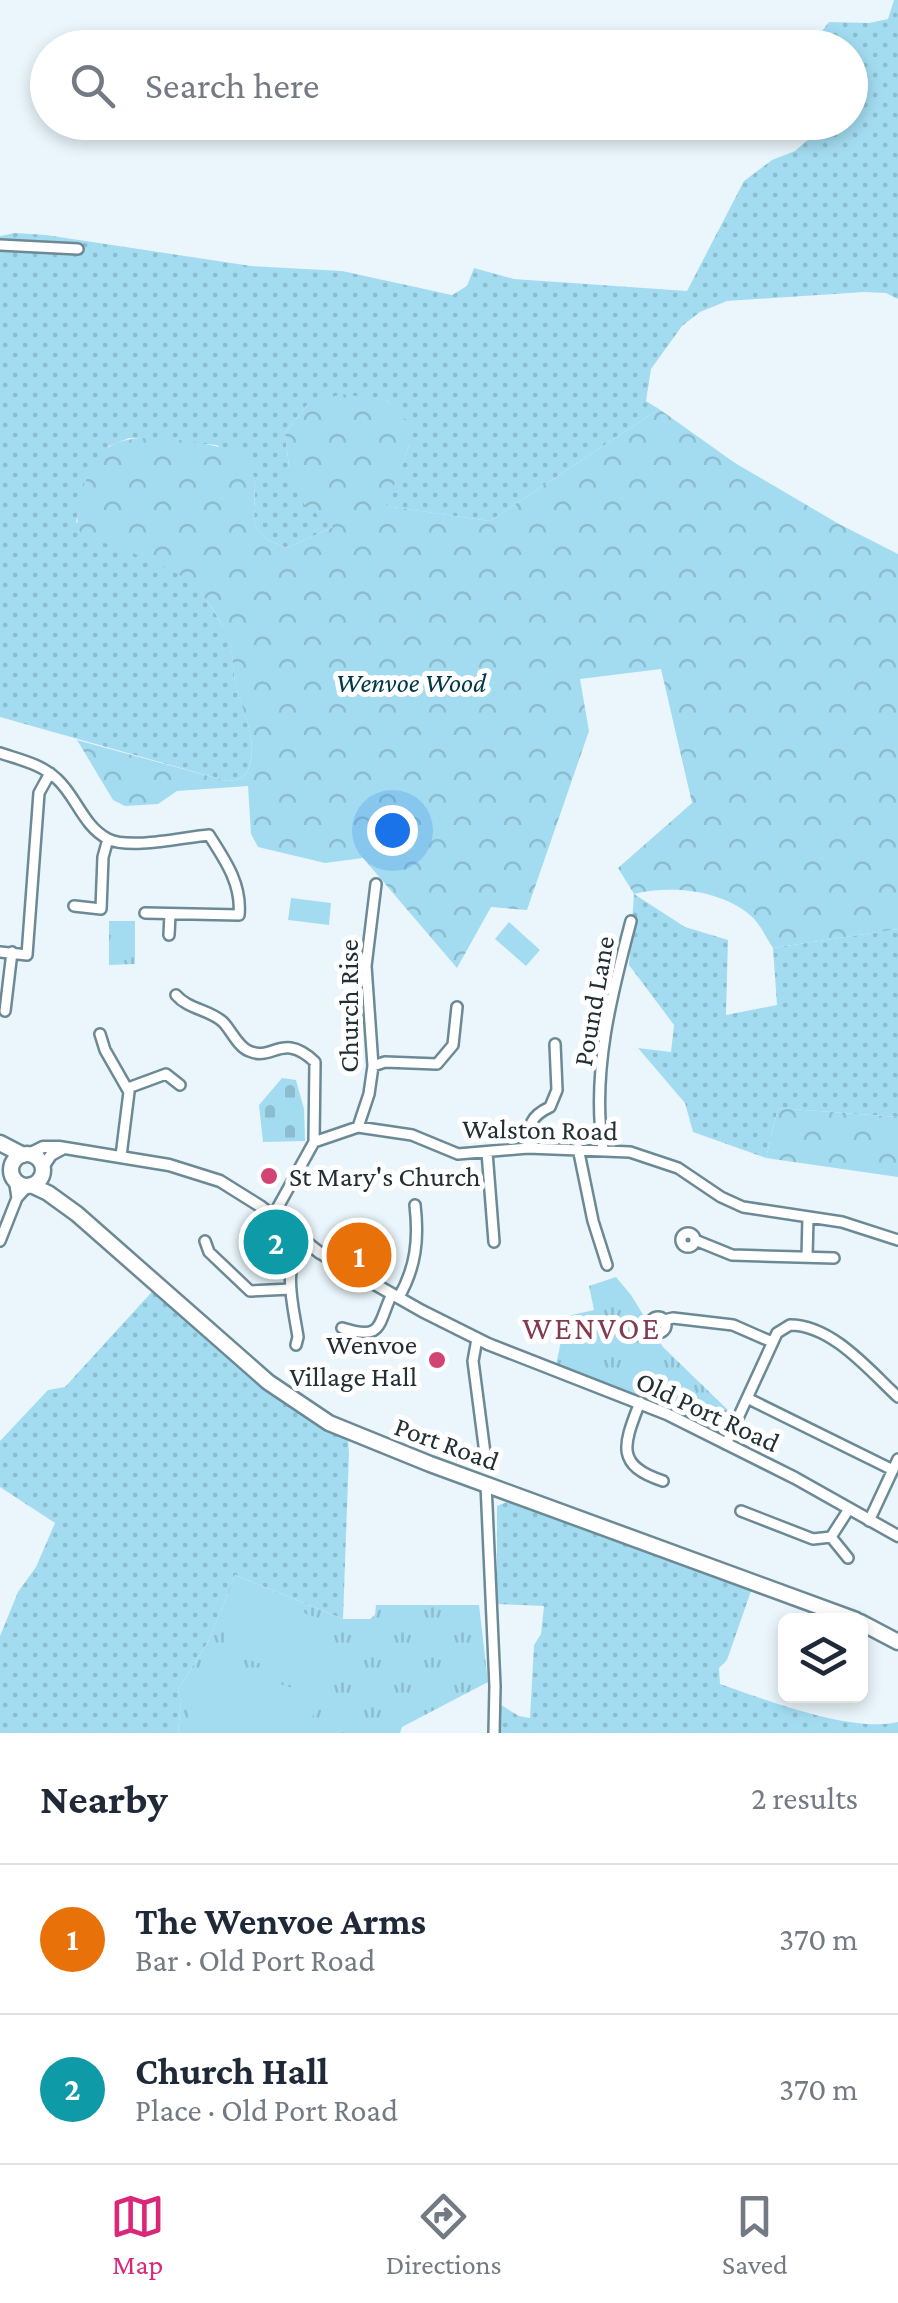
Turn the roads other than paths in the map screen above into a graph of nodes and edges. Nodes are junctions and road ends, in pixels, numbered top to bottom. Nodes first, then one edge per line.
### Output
1 (0, 245) edge
2 (78, 249) dead end
3 (0, 753) edge
4 (50, 773) junction
5 (108, 839) junction
6 (376, 884) dead end
7 (74, 906) dead end
8 (145, 913) dead end
9 (170, 914) junction
10 (631, 920) dead end
11 (169, 935) dead end
12 (0, 952) edge
13 (12, 952) junction
14 (176, 995) dead end
15 (457, 1007) dead end
16 (5, 1012) dead end
17 (100, 1034) dead end
18 (554, 1044) dead end
19 (374, 1066) junction
20 (180, 1085) dead end
21 (128, 1088) junction
22 (358, 1127) junction
23 (314, 1142) junction
24 (0, 1143) edge
25 (528, 1148) junction
26 (578, 1148) junction
27 (603, 1148) junction
28 (62, 1149) junction
29 (487, 1152) junction
30 (26, 1154) junction
31 (0, 1155) edge
32 (121, 1156) junction
33 (43, 1169) junction
34 (21, 1181) junction
35 (415, 1205) dead end
36 (77, 1214) junction
37 (273, 1216) junction
38 (808, 1217) junction
39 (302, 1240) junction
40 (695, 1240) dead end
41 (898, 1240) edge
42 (0, 1241) edge
43 (206, 1241) dead end
44 (494, 1242) dead end
45 (808, 1257) junction
46 (834, 1258) dead end
47 (607, 1265) dead end
48 (291, 1289) junction
49 (396, 1296) junction
50 (664, 1320) dead end
51 (342, 1328) dead end
52 (477, 1339) junction
53 (772, 1342) junction
54 (296, 1345) dead end
55 (898, 1397) edge
56 (747, 1398) junction
57 (640, 1402) junction
58 (726, 1444) junction
59 (898, 1459) edge
60 (486, 1462) dead end
61 (892, 1470) junction
62 (664, 1481) dead end
63 (486, 1484) junction
64 (506, 1492) junction
65 (850, 1509) junction
66 (489, 1510) junction
67 (741, 1511) dead end
68 (869, 1521) junction
69 (898, 1536) edge
70 (832, 1537) junction
71 (848, 1558) dead end
72 (836, 1613) edge
73 (868, 1626) edge
74 (898, 1642) edge
75 (494, 1733) edge

1 - 2 street
3 - 4 street
4 - 5 street
4 - 13 street
5 - 7 street
5 - 9 street
6 - 19 street, Church Rise
8 - 9 street
9 - 11 street
10 - 27 street, Pound Lane
12 - 13 street
13 - 16 street
14 - 23 street
15 - 19 street
17 - 21 street
18 - 25 street
19 - 22 street, Church Rise
20 - 21 street
21 - 32 street
22 - 23 street, Walston Road
22 - 29 street, Walston Road
23 - 37 street
24 - 30 main road, Port Road
25 - 26 street, Walston Road
25 - 29 street, Walston Road
26 - 27 street, Walston Road
26 - 47 street
27 - 38 street, Walston Road
28 - 30 street, Old Port Road
28 - 32 street, Old Port Road
28 - 33 street
29 - 44 street
30 - 33 main road, Port Road
30 - 34 main road
31 - 34 main road, Port Road
32 - 37 street, Old Port Road
33 - 34 main road
33 - 36 main road, Port Road
34 - 36 main road, Port Road
34 - 42 street
35 - 49 street
36 - 63 main road, Port Road
37 - 39 street, Old Port Road
38 - 41 street, Walston Road
38 - 45 street
39 - 48 street
39 - 49 street, Old Port Road
40 - 45 street
43 - 48 street
45 - 46 street
48 - 54 street
49 - 51 street
49 - 52 street, Old Port Road
50 - 53 street
52 - 57 street, Old Port Road
52 - 60 street
53 - 55 street
53 - 56 street
56 - 58 street
56 - 61 street
57 - 58 street, Old Port Road
57 - 62 street
58 - 65 street, Old Port Road
59 - 61 street
61 - 68 street
63 - 64 main road, Port Road
63 - 66 street
64 - 66 street
64 - 72 main road, Port Road
65 - 68 street, Old Port Road
65 - 70 street
66 - 75 street
67 - 70 street
68 - 69 street, Old Port Road
70 - 71 street
73 - 74 main road, Port Road

